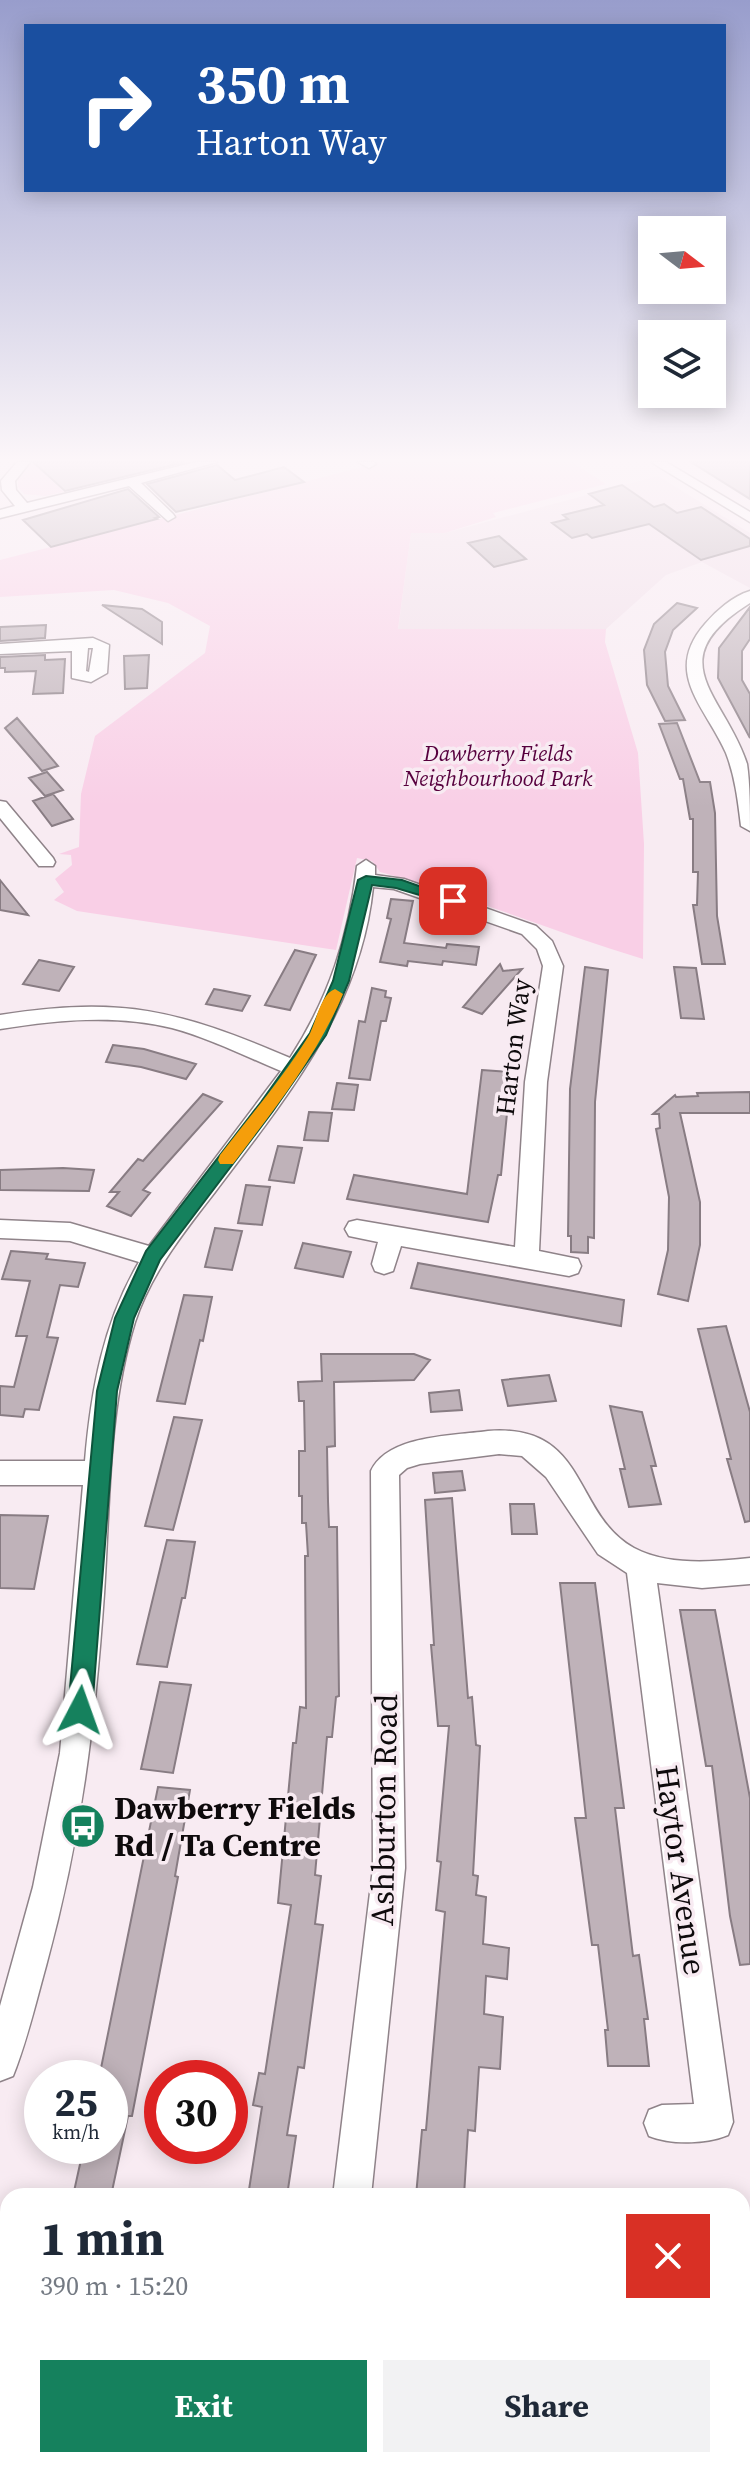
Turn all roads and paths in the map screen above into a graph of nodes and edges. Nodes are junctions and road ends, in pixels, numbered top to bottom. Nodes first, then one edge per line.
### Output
1 (750, 596) edge
2 (69, 645) dead end
3 (0, 649) edge
4 (0, 806) edge
5 (750, 826) edge
6 (46, 862) dead end
7 (0, 1022) edge
8 (296, 1069) junction
9 (0, 1229) edge
10 (357, 1229) dead end
11 (392, 1235) junction
12 (152, 1256) junction
13 (527, 1257) junction
14 (384, 1264) dead end
15 (569, 1266) dead end
16 (0, 1473) edge
17 (98, 1473) junction
18 (640, 1565) junction
19 (750, 1571) edge
20 (0, 2063) edge
21 (662, 2123) dead end
22 (353, 2188) edge

1 - 5 street
2 - 3 street
4 - 6 street
7 - 8 street
8 - 12 street
8 - 13 street, Harton Way
9 - 12 street
10 - 11 street
11 - 13 street
11 - 14 street
12 - 17 street
13 - 15 street
16 - 17 street
17 - 20 street
18 - 19 street
18 - 21 street, Haytor Avenue
18 - 22 street, Ashburton Road

